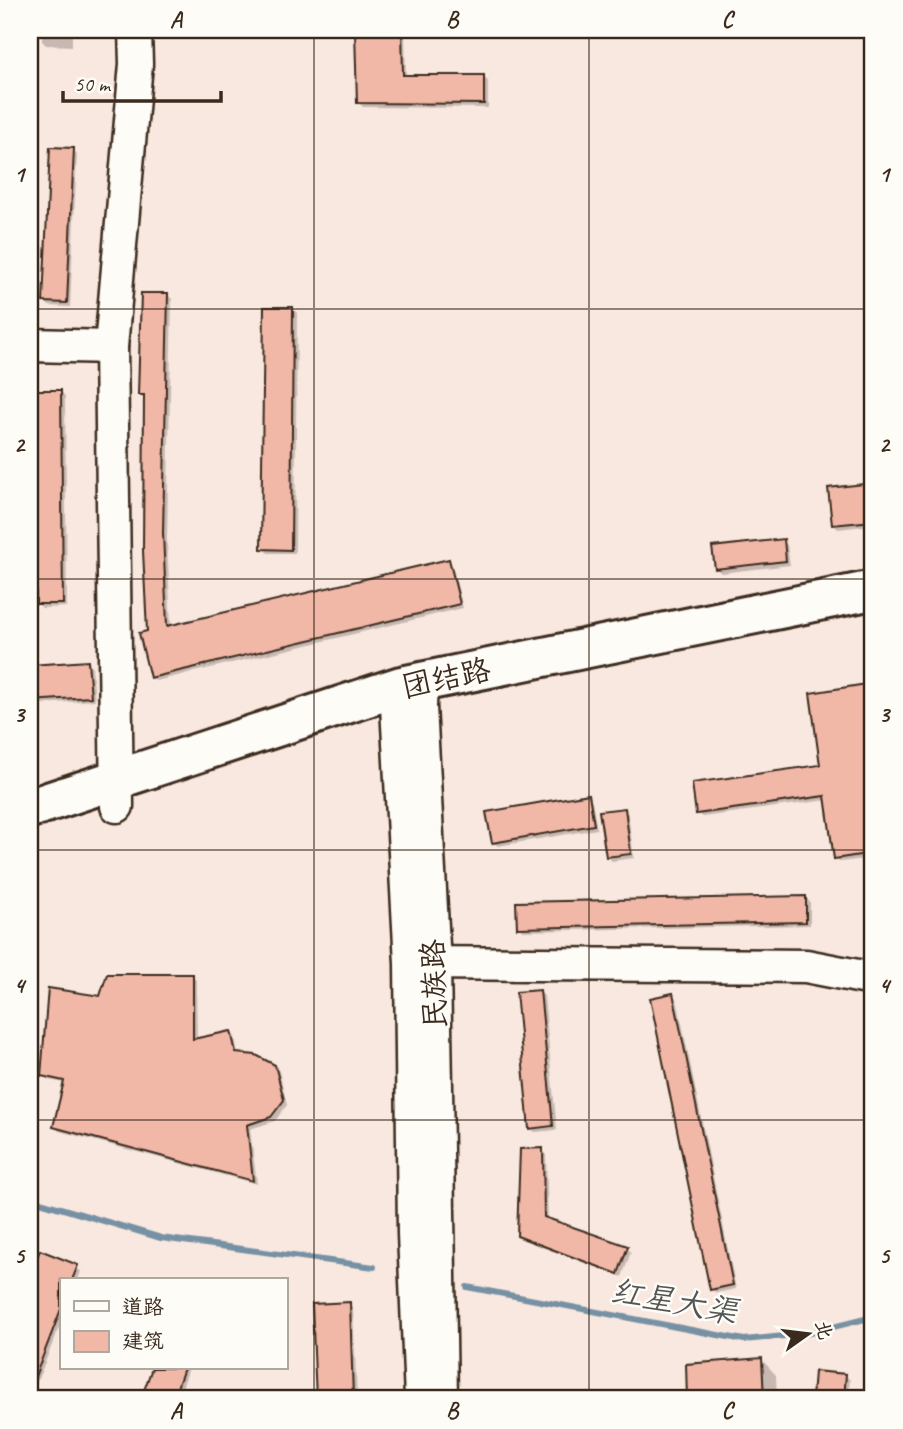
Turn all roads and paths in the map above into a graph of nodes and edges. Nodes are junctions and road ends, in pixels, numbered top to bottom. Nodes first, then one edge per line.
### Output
1 (135, 30) edge
2 (30, 345) edge
3 (111, 346) junction
4 (873, 590) edge
5 (873, 612) edge
6 (408, 697) junction
7 (117, 793) junction
8 (30, 808) edge
9 (30, 830) edge
10 (423, 963) junction
11 (873, 979) edge
12 (429, 1298) junction
13 (421, 1399) edge
14 (441, 1399) edge

1 - 3 street
2 - 3 street
3 - 7 street
4 - 6 main road, 团结路
5 - 6 main road, 团结路
6 - 7 main road, 团结路
6 - 10 street, 民族路
7 - 8 main road, 团结路
7 - 9 main road, 团结路
10 - 11 street
10 - 12 street, 民族路
12 - 13 street, 民族路
12 - 14 street, 民族路

